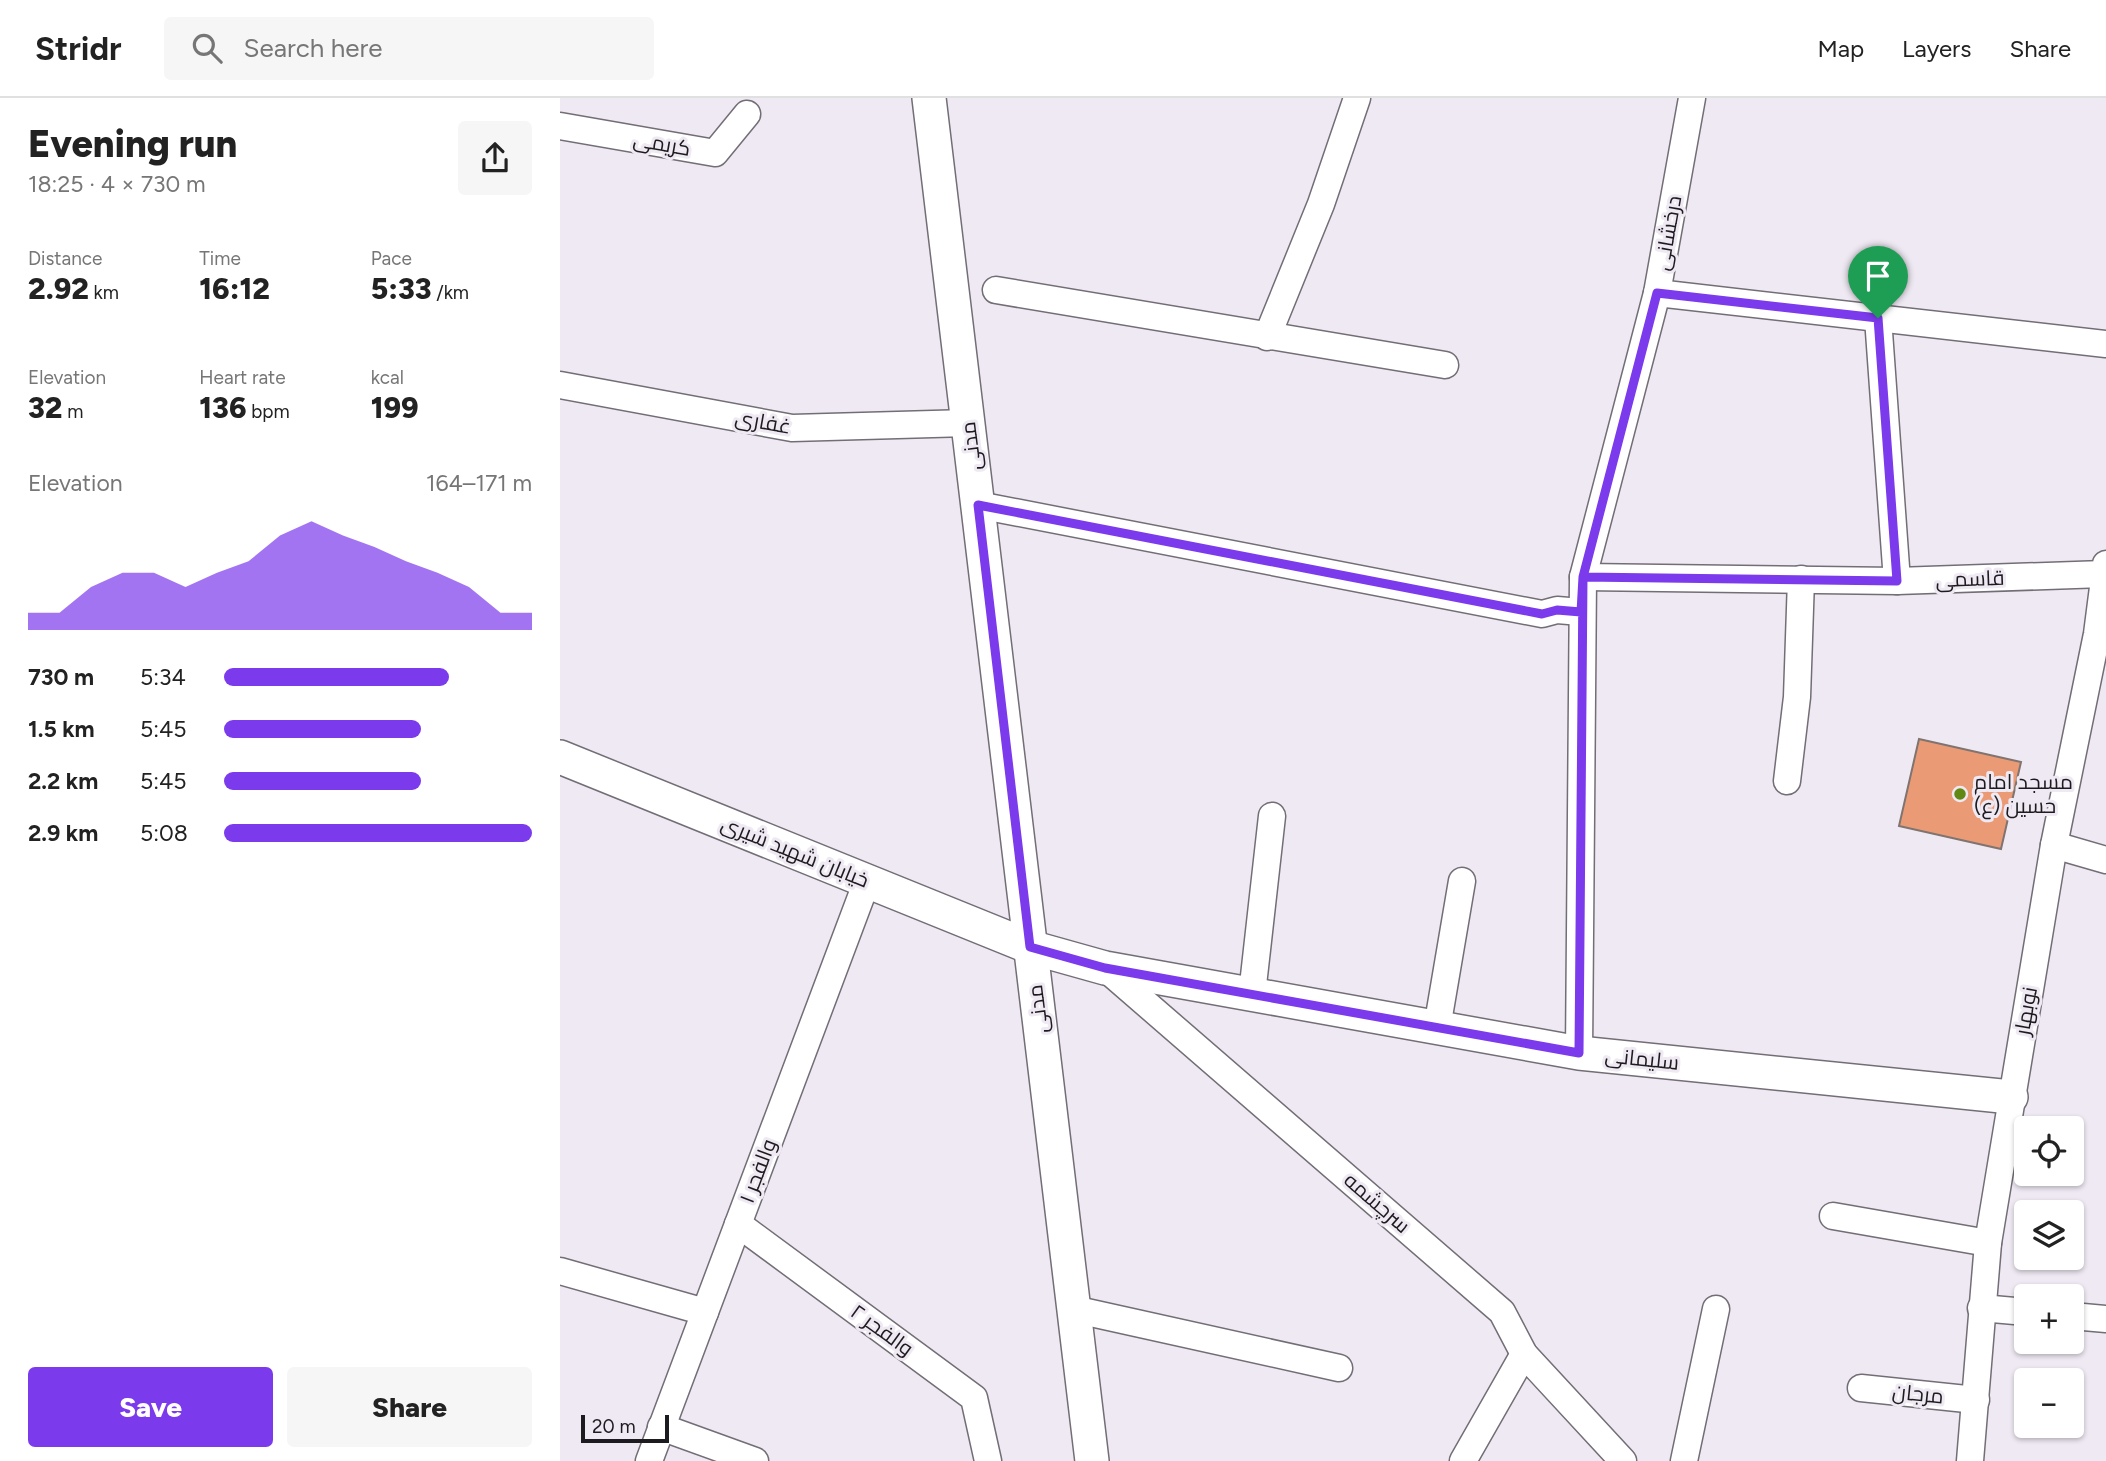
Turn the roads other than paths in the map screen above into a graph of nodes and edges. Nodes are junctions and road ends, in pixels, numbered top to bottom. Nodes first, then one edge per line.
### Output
1 (929, 98) edge
2 (1357, 98) edge
3 (1692, 98) edge
4 (747, 114) dead end
5 (560, 126) edge
6 (996, 290) dead end
7 (1657, 293) junction
8 (1878, 318) junction
9 (1267, 337) junction
10 (2106, 344) edge
11 (1445, 365) dead end
12 (560, 385) edge
13 (968, 423) junction
14 (978, 505) junction
15 (2105, 569) edge
16 (1583, 577) junction
17 (1801, 579) junction
18 (1897, 581) junction
19 (1581, 612) junction
20 (2102, 635) edge
21 (560, 757) edge
22 (1787, 781) dead end
23 (1272, 816) dead end
24 (2054, 845) junction
25 (2106, 860) edge
26 (867, 881) junction
27 (1462, 881) dead end
28 (1030, 947) junction
29 (1105, 968) junction
30 (1252, 994) junction
31 (1437, 1028) junction
32 (1579, 1053) junction
33 (2011, 1097) junction
34 (1833, 1216) dead end
35 (738, 1224) junction
36 (1988, 1243) junction
37 (560, 1271) edge
38 (1980, 1308) junction
39 (1716, 1309) dead end
40 (1073, 1310) junction
41 (2014, 1311) edge
42 (705, 1312) junction
43 (2084, 1317) edge
44 (2106, 1319) edge
45 (1524, 1354) junction
46 (1339, 1368) dead end
47 (1861, 1388) dead end
48 (1976, 1401) junction
49 (662, 1427) junction
50 (649, 1461) edge
51 (755, 1461) edge
52 (988, 1461) edge
53 (1091, 1461) edge
54 (1463, 1461) edge
55 (1623, 1461) edge
56 (1684, 1461) edge
57 (1970, 1461) edge

1 - 13 street, مدنی
2 - 9 street
3 - 7 street, درخشانی
4 - 5 street, کریمی
6 - 9 street
7 - 8 street
7 - 16 street, درخشانی
8 - 10 street
8 - 18 street
9 - 11 street
12 - 13 street, غفاری
13 - 14 street, مدنی
14 - 19 street
14 - 28 street, مدنی
15 - 18 street, قاسمی
15 - 20 street, نوبهار
16 - 17 street, قاسمی
16 - 19 street, درخشانی
17 - 18 street, قاسمی
17 - 22 street
19 - 32 street, درخشانی
20 - 24 street, نوبهار
21 - 26 street, خیابان شهید شیری
23 - 30 street
24 - 25 street
24 - 33 street, نوبهار
26 - 28 street, خیابان شهید شیری
26 - 35 street, والفجر ۱
27 - 31 street
28 - 29 street, سلیمانی
28 - 40 street, مدنی
29 - 30 street, سلیمانی
29 - 45 street, سرچشمه
30 - 31 street, سلیمانی
31 - 32 street, سلیمانی
32 - 33 street, سلیمانی
33 - 36 street, نوبهار
34 - 36 street
35 - 42 street, والفجر ۱
35 - 52 street, والفجر ۲
36 - 38 street, نوبهار
37 - 42 street
38 - 41 street
38 - 48 street, نوبهار
39 - 56 street
40 - 46 street
40 - 53 street, مدنی
42 - 49 street, والفجر ۱
43 - 44 street
45 - 54 street
45 - 55 street, سرچشمه
47 - 48 street, مرجان
48 - 57 street, نوبهار
49 - 50 street, والفجر ۱
49 - 51 street

